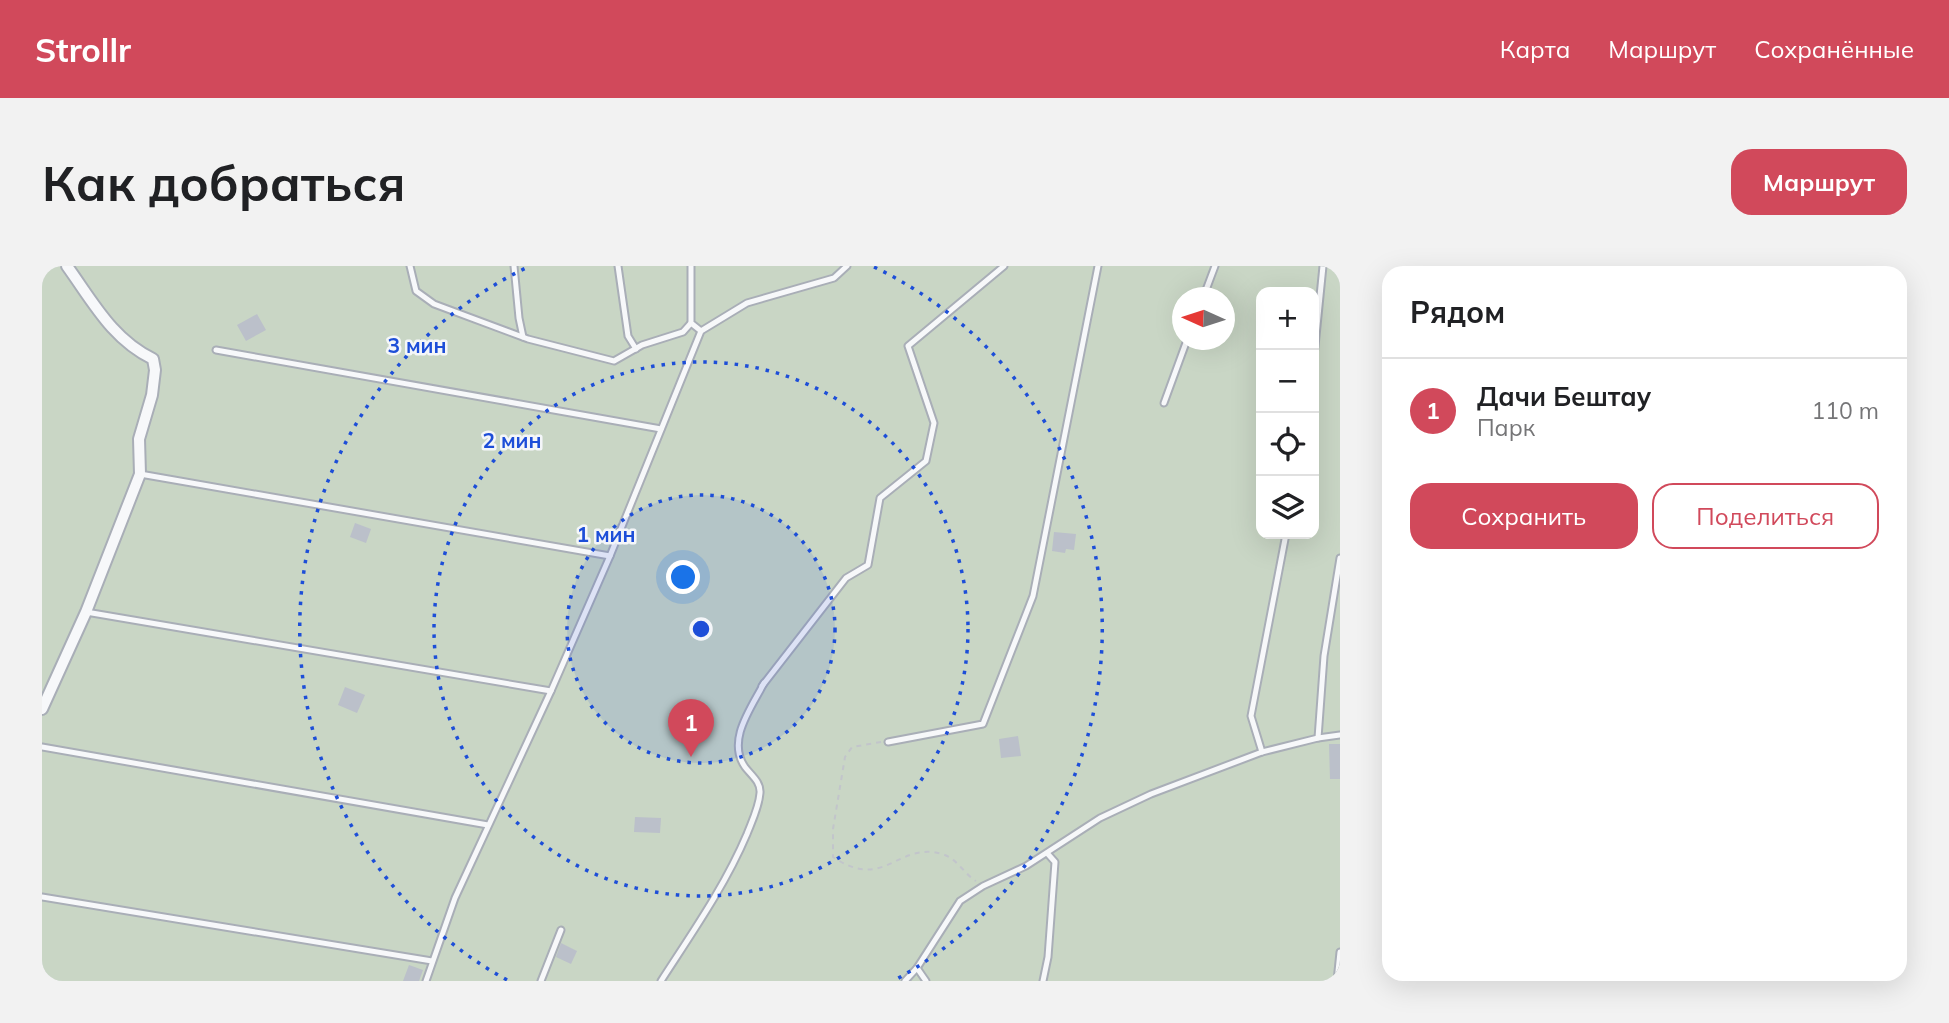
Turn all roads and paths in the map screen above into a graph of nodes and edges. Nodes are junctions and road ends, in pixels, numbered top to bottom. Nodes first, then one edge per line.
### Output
1 (67, 266) edge
2 (410, 266) edge
3 (514, 266) edge
4 (618, 266) edge
5 (691, 266) edge
6 (847, 266) edge
7 (1004, 266) edge
8 (1098, 266) edge
9 (1215, 266) edge
10 (1323, 266) edge
11 (1207, 287) edge
12 (691, 323) junction
13 (701, 331) junction
14 (523, 337) junction
15 (636, 349) junction
16 (216, 350) dead end
17 (1183, 350) edge
18 (1315, 350) edge
19 (1164, 403) dead end
20 (661, 429) junction
21 (140, 474) junction
22 (1285, 539) edge
23 (610, 556) junction
24 (1340, 558) edge
25 (86, 612) junction
26 (551, 691) junction
27 (42, 709) edge
28 (1340, 735) edge
29 (1318, 738) junction
30 (888, 742) joint
31 (42, 747) edge
32 (1262, 752) junction
33 (488, 825) junction
34 (1047, 853) junction
35 (983, 886) junction
36 (42, 897) edge
37 (561, 930) dead end
38 (1340, 952) edge
39 (432, 961) junction
40 (917, 968) junction
41 (426, 981) edge
42 (541, 981) edge
43 (661, 981) edge
44 (905, 981) edge
45 (926, 981) edge
46 (1043, 981) edge
47 (1337, 981) edge

1 - 21 street
2 - 14 lane
3 - 14 lane
4 - 15 lane
5 - 12 lane
6 - 13 lane
7 - 43 lane
8 - 30 lane
9 - 11 lane
10 - 18 lane
12 - 13 lane
12 - 15 lane
13 - 20 lane
14 - 15 lane
16 - 20 lane
17 - 19 lane
20 - 23 lane
21 - 23 lane
21 - 25 street
22 - 32 lane
23 - 26 lane
24 - 29 lane
25 - 26 lane
25 - 27 street
26 - 33 lane
28 - 29 lane
29 - 32 lane
30 - 35 path
31 - 33 lane
32 - 34 lane
33 - 39 lane
34 - 35 lane
34 - 46 lane
35 - 40 lane
36 - 39 lane
37 - 42 lane
38 - 47 lane
39 - 41 lane
40 - 44 lane
40 - 45 lane

